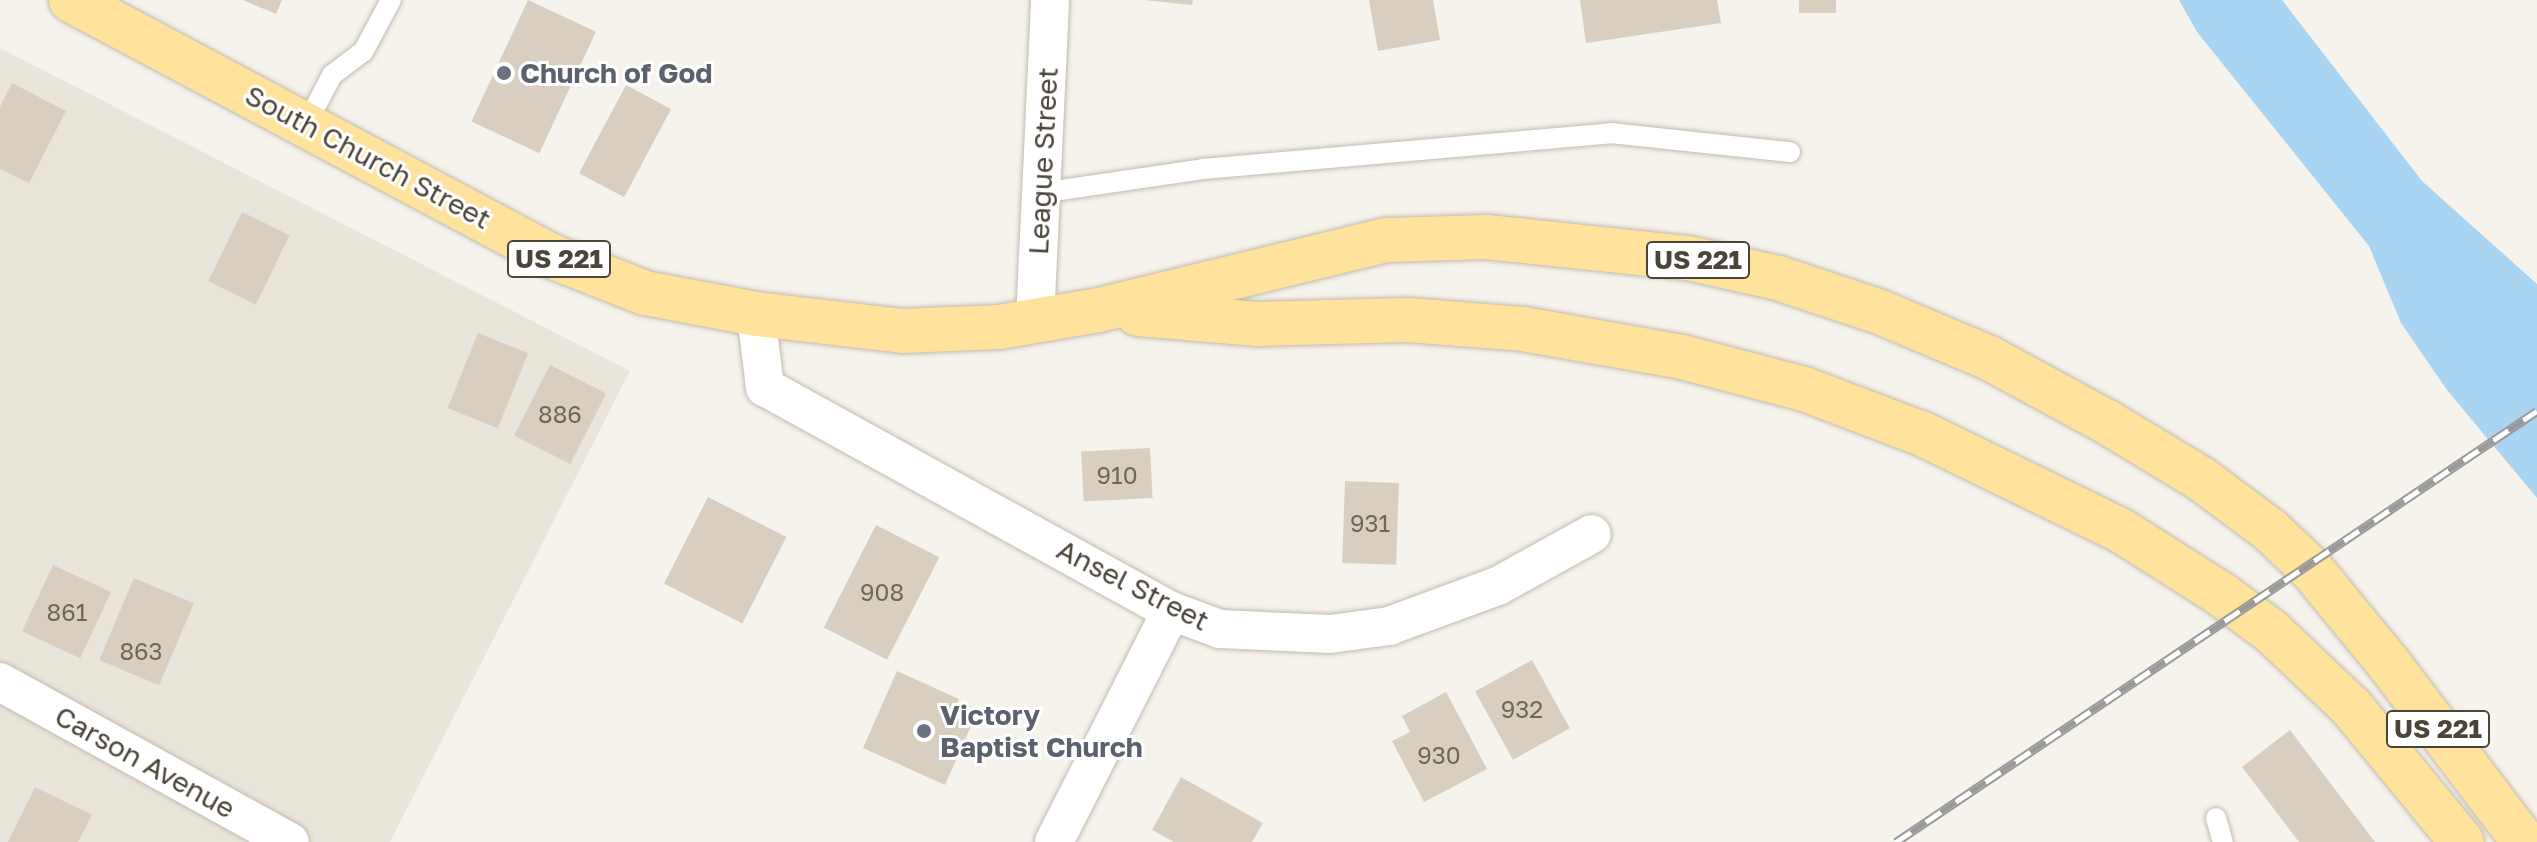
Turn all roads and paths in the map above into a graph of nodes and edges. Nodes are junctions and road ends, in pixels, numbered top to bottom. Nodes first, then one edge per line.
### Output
1 (71, 0) edge
2 (391, 0) edge
3 (1050, 0) edge
4 (307, 123) junction
5 (1790, 152) dead end
6 (1041, 193) junction
7 (1099, 310) junction
8 (756, 314) junction
9 (1035, 321) junction
10 (1592, 534) dead end
11 (1171, 611) junction
12 (0, 682) edge
13 (2216, 818) dead end
14 (290, 842) edge
15 (1054, 842) edge
16 (2223, 842) edge
17 (2462, 842) edge
18 (2524, 842) edge

1 - 4 main road, South Church Street / US 221
2 - 4 lane
3 - 6 street, League Street
4 - 8 main road, South Church Street / US 221
5 - 6 lane
6 - 9 street, League Street
7 - 9 main road, South Church Street / US 221
7 - 17 main road, US 221
7 - 18 main road, US 221
8 - 9 main road, South Church Street / US 221
8 - 11 street, Ansel Street
10 - 11 street, Ansel Street
11 - 15 street
12 - 14 street, Carson Avenue
13 - 16 lane

